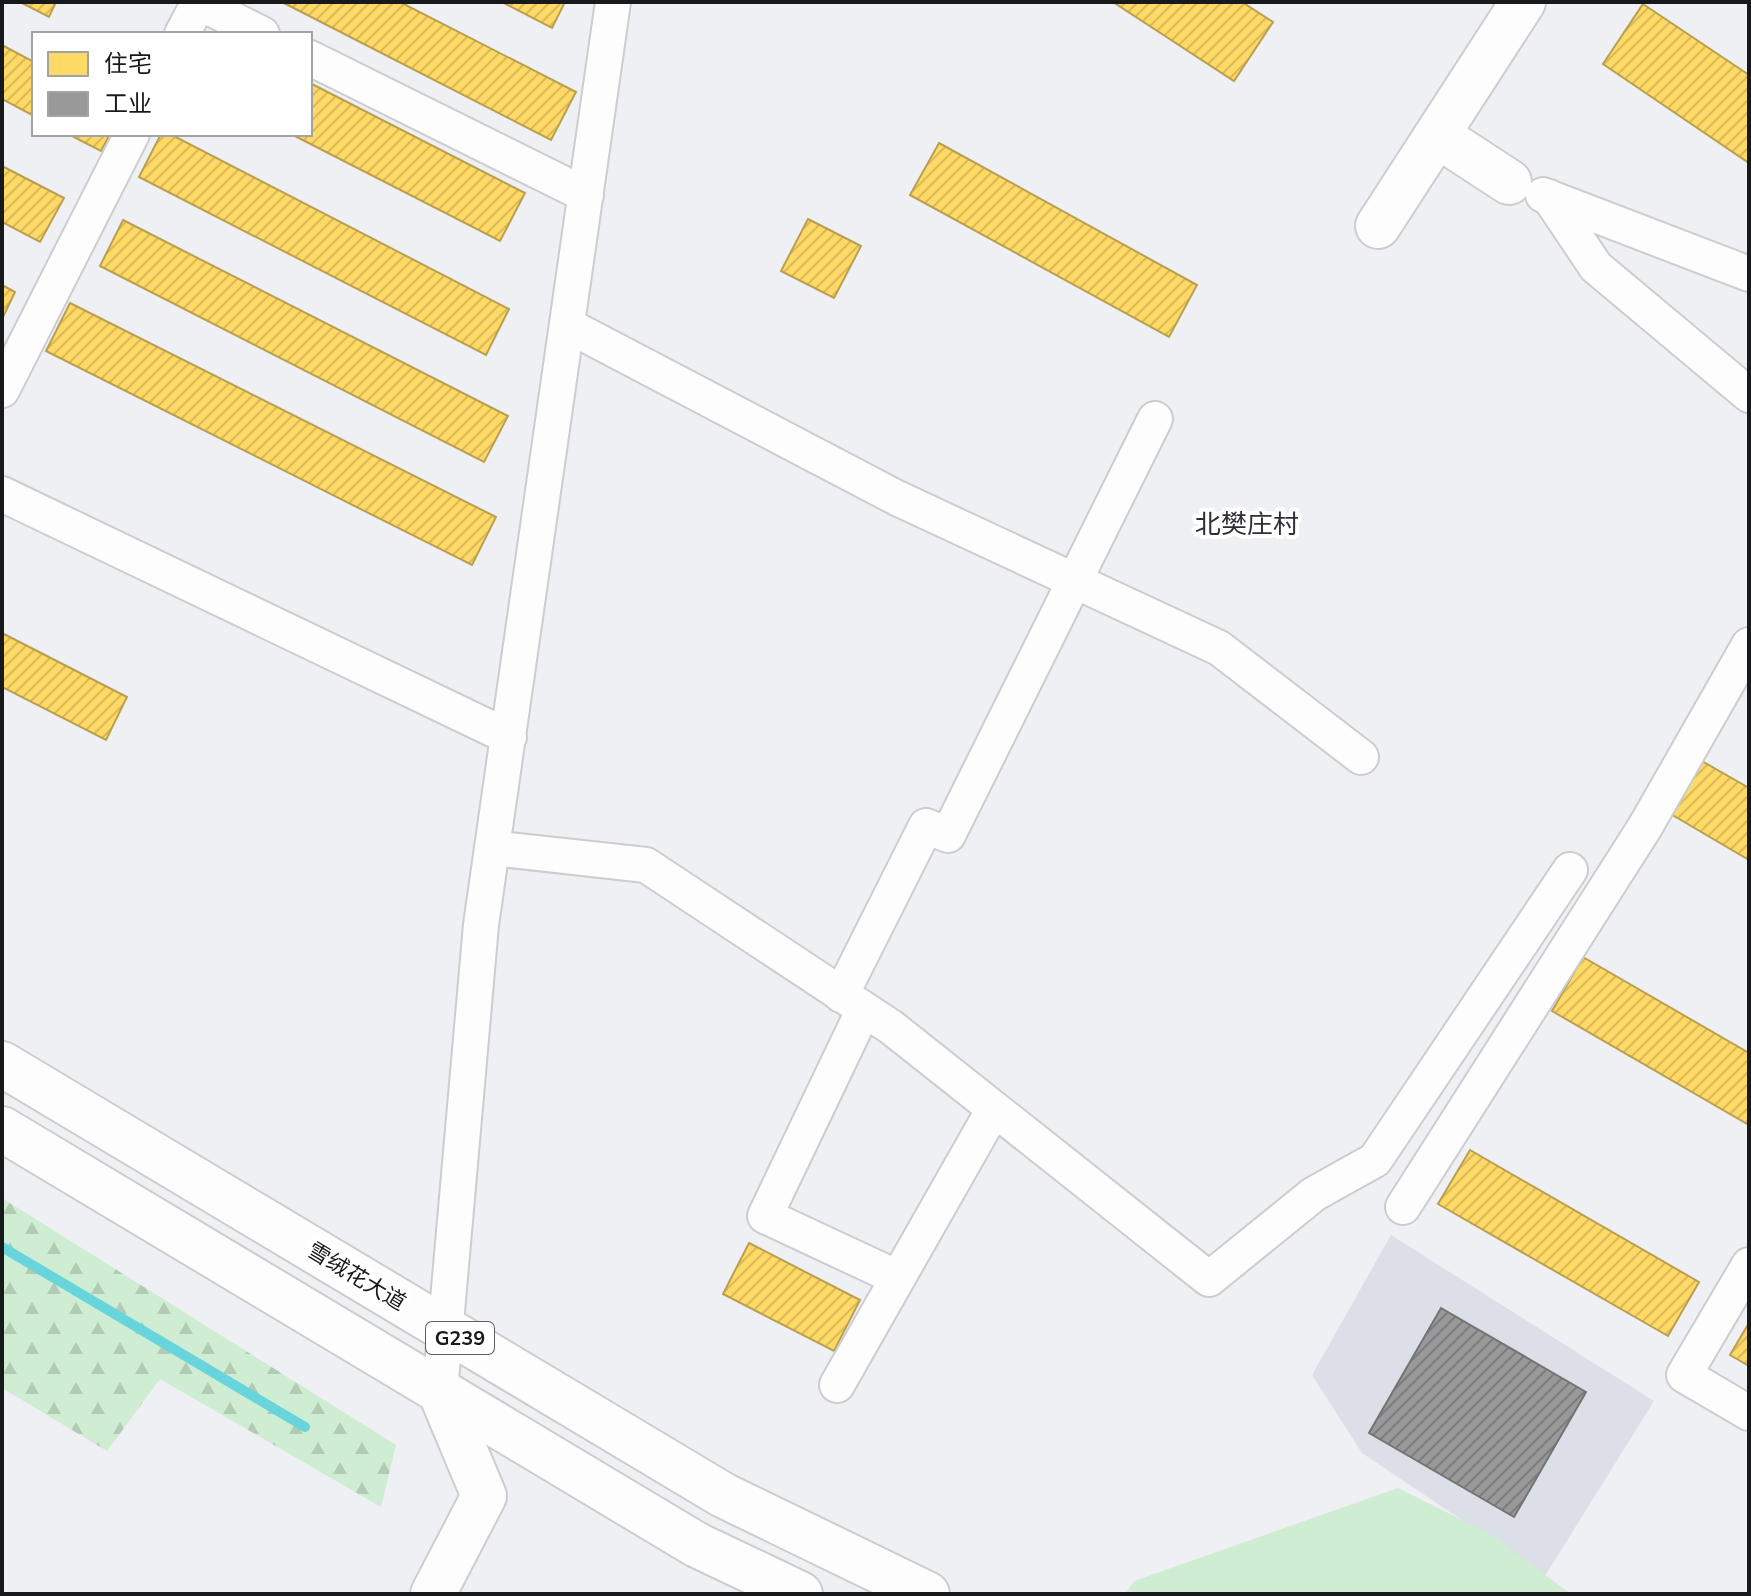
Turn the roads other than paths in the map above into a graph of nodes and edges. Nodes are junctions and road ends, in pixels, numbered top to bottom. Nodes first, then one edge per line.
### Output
1 (199, 2) edge
2 (613, 2) edge
3 (1523, 2) edge
4 (183, 32) edge
5 (258, 32) edge
6 (312, 59) edge
7 (1437, 135) junction
8 (131, 136) edge
9 (1529, 190) junction
10 (586, 195) junction
11 (1378, 226) dead end
12 (1749, 274) edge
13 (567, 325) junction
14 (2, 390) edge
15 (1749, 395) edge
16 (1155, 419) dead end
17 (2, 494) edge
18 (1075, 581) junction
19 (1749, 645) edge
20 (509, 737) junction
21 (1361, 757) dead end
22 (492, 848) junction
23 (1570, 870) dead end
24 (853, 1002) junction
25 (2, 1064) edge
26 (994, 1109) junction
27 (2, 1129) edge
28 (1403, 1207) dead end
29 (1749, 1265) edge
30 (898, 1278) junction
31 (445, 1329) junction
32 (837, 1385) dead end
33 (440, 1391) junction
34 (1749, 1413) edge
35 (433, 1594) edge
36 (800, 1594) edge
37 (927, 1594) edge

1 - 4 street
1 - 5 street
2 - 10 street
3 - 7 main road
6 - 10 street
7 - 9 main road
7 - 11 main road
8 - 14 street
9 - 12 street
9 - 15 street
10 - 13 street
13 - 18 street
13 - 20 street
16 - 18 street
17 - 20 street
18 - 21 street
18 - 24 street
19 - 28 street
20 - 22 street
22 - 24 street
22 - 31 street
23 - 26 street
24 - 26 street
24 - 30 street
25 - 31 main road, 雪绒花大道 / G239
26 - 30 street
27 - 33 main road, G239
29 - 34 street
30 - 32 street
31 - 33 street
31 - 37 main road, 雪绒花大道 / G239
33 - 35 main road
33 - 36 main road, G239

